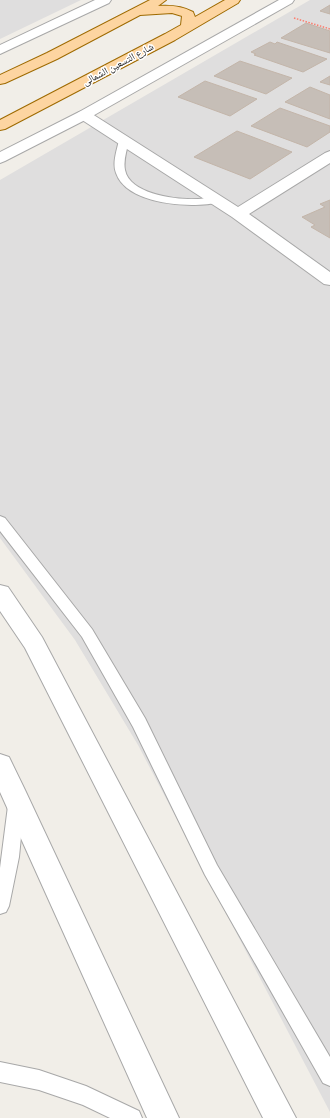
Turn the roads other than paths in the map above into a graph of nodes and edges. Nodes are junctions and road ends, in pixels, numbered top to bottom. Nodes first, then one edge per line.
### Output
1 (105, 0) edge
2 (160, 0) edge
3 (234, 0) edge
4 (288, 0) edge
5 (138, 12) junction
6 (187, 27) junction
7 (0, 50) edge
8 (0, 80) edge
9 (84, 115) junction
10 (0, 126) edge
11 (124, 140) junction
12 (330, 156) edge
13 (0, 158) edge
14 (216, 200) junction
15 (238, 214) junction
16 (330, 280) edge
17 (0, 522) edge
18 (0, 593) edge
19 (0, 765) edge
20 (16, 798) junction
21 (0, 906) edge
22 (0, 1072) edge
23 (330, 1076) edge
24 (132, 1118) edge
25 (163, 1118) edge
26 (280, 1118) edge

1 - 7 street
2 - 5 main road
3 - 6 main road, شارع التسعين الشمالى
4 - 9 street
5 - 6 main road
5 - 8 main road
6 - 10 main road, شارع التسعين الشمالى
9 - 11 street
9 - 13 street
11 - 14 street
11 - 14 lane
12 - 15 street
14 - 15 street
15 - 16 street
17 - 23 lane
18 - 26 street
19 - 20 street
20 - 21 lane
20 - 25 street
22 - 24 lane

